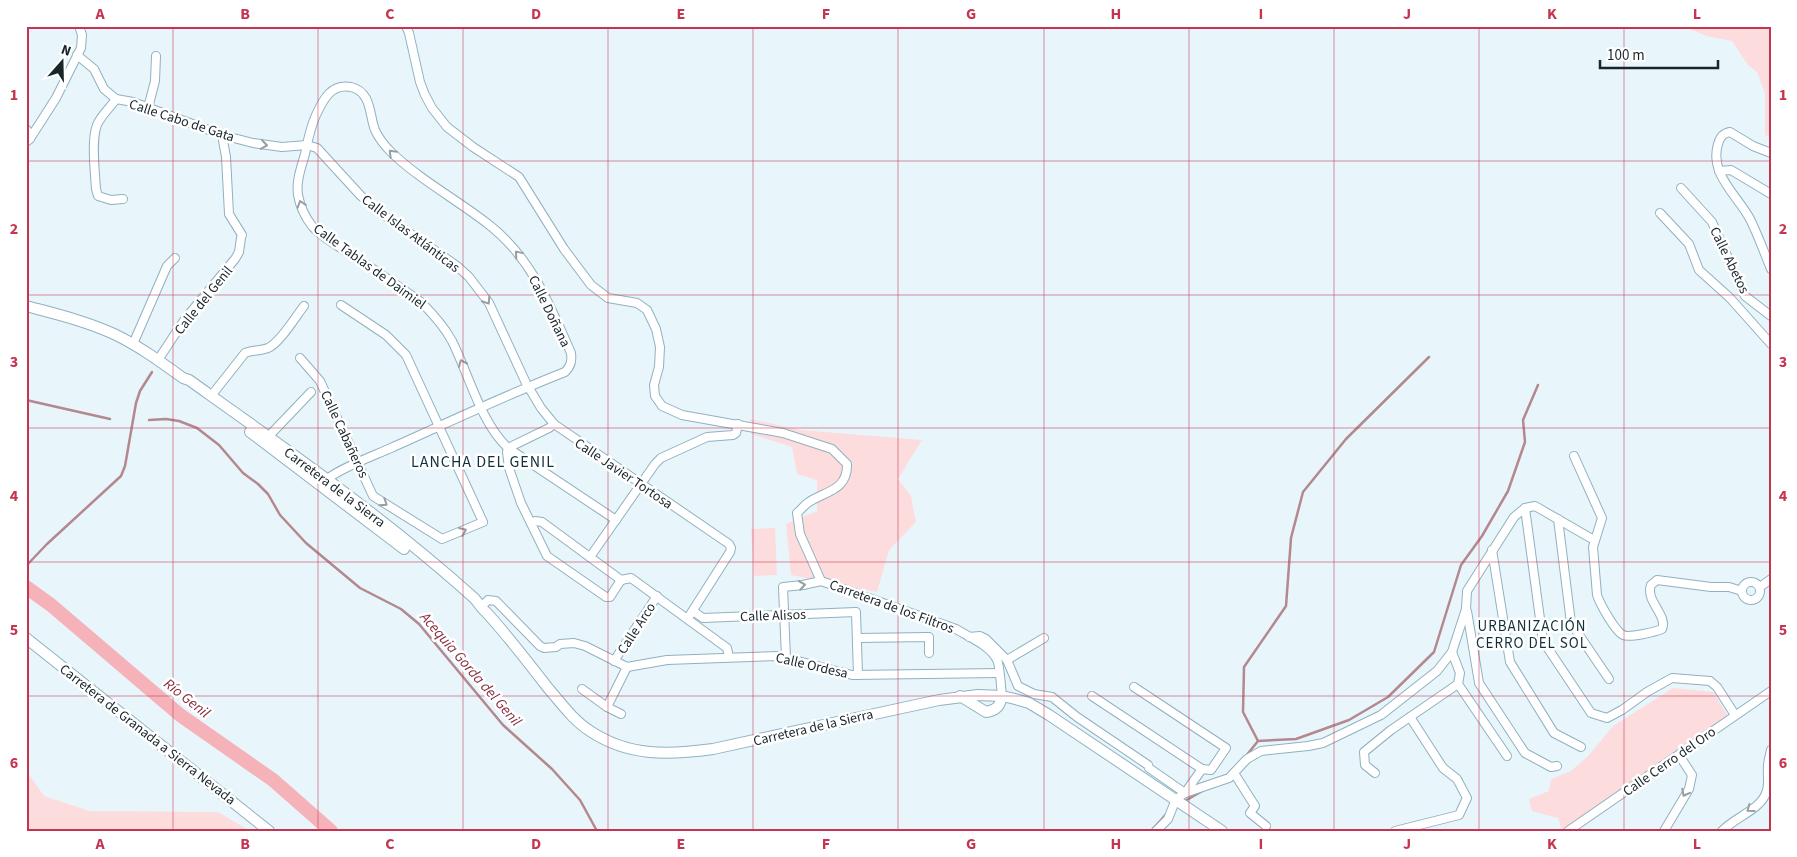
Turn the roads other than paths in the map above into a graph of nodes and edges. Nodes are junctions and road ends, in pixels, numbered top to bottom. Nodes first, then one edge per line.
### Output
1 (79, 26) edge
2 (406, 26) edge
3 (78, 55) junction
4 (156, 56) dead end
5 (116, 99) junction
6 (148, 108) junction
7 (37, 126) junction
8 (26, 129) edge
9 (222, 135) junction
10 (28, 141) edge
11 (306, 145) junction
12 (1771, 153) edge
13 (1719, 171) junction
14 (1681, 188) dead end
15 (1771, 194) edge
16 (123, 199) dead end
17 (1660, 213) dead end
18 (174, 258) dead end
19 (1771, 269) edge
20 (341, 305) dead end
21 (26, 306) edge
22 (304, 306) dead end
23 (1760, 308) junction
24 (1771, 316) edge
25 (1751, 320) junction
26 (133, 344) junction
27 (1771, 344) edge
28 (300, 358) dead end
29 (158, 360) junction
30 (183, 378) junction
31 (529, 386) junction
32 (316, 387) junction
33 (211, 396) junction
34 (481, 408) junction
35 (554, 424) junction
36 (738, 424) junction
37 (439, 426) junction
38 (268, 437) junction
39 (508, 448) junction
40 (1574, 456) dead end
41 (359, 463) junction
42 (292, 464) junction
43 (326, 480) junction
44 (641, 484) junction
45 (1525, 508) junction
46 (356, 512) junction
47 (1558, 518) junction
48 (616, 520) junction
49 (531, 523) junction
50 (1594, 540) junction
51 (1492, 550) junction
52 (590, 556) junction
53 (1771, 579) edge
54 (621, 580) junction
55 (821, 580) junction
56 (1760, 587) junction
57 (1742, 591) junction
58 (657, 596) junction
59 (481, 607) junction
60 (1466, 609) junction
61 (690, 615) junction
62 (784, 615) junction
63 (968, 637) junction
64 (26, 638) edge
65 (857, 638) junction
66 (1044, 638) dead end
67 (1452, 652) junction
68 (929, 653) dead end
69 (729, 656) junction
70 (786, 658) junction
71 (1007, 660) junction
72 (614, 661) junction
73 (627, 667) junction
74 (999, 673) junction
75 (858, 675) junction
76 (1609, 679) dead end
77 (1458, 684) junction
78 (1134, 688) dead end
79 (582, 689) dead end
80 (1771, 691) edge
81 (960, 696) junction
82 (1002, 696) junction
83 (1092, 696) dead end
84 (607, 707) junction
85 (622, 714) dead end
86 (1735, 715) junction
87 (1410, 717) junction
88 (1581, 747) dead end
89 (1771, 750) edge
90 (1679, 755) junction
91 (1507, 756) dead end
92 (1557, 766) dead end
93 (1202, 769) junction
94 (1234, 773) junction
95 (1375, 773) dead end
96 (1186, 792) junction
97 (1176, 799) junction
98 (1266, 826) dead end
99 (269, 831) edge
100 (1156, 831) edge
101 (1222, 831) edge
102 (1395, 831) edge
103 (1568, 831) edge
104 (1664, 831) edge
105 (1722, 831) edge

1 - 3 street
2 - 36 street, Carretera de los Filtros
3 - 5 street, Calle Cabo de Gata
3 - 7 street
4 - 6 street
5 - 6 street, Calle Cabo de Gata
5 - 16 street
6 - 9 street, Calle Cabo de Gata
7 - 8 street
7 - 10 street
8 - 10 street
9 -> 11 street, Calle Cabo de Gata
9 - 29 street, Calle del Genil
11 -> 31 street, Calle Islas Atlánticas
31 -> 11 street, Calle Doñana
34 -> 11 street, Calle Tablas de Daimiel
12 - 13 street
13 - 15 street
13 - 19 street
14 - 23 street, Calle Abetos
17 - 25 street, Calle Abetos
18 - 26 street
20 - 37 street
21 - 26 street, Carretera de la Sierra
22 - 33 street
23 - 24 street, Calle Abetos
23 - 25 street, Calle Abetos
25 - 27 street, Calle Abetos
26 - 29 street, Carretera de la Sierra
28 - 32 street, Calle Cabañeros
29 - 30 street, Carretera de la Sierra
30 - 33 street, Carretera de la Sierra
30 - 42 street, Carretera de la Sierra
31 - 34 street, Calle Doñana
31 - 35 street, Calle Javier Tortosa
32 - 38 street
32 - 41 street, Calle Cabañeros
33 - 38 street, Carretera de la Sierra
34 - 37 street, Calle Doñana
34 - 39 street, Calle Tablas de Daimiel
35 - 39 street
35 - 44 street, Calle Javier Tortosa
36 - 44 street
36 - 55 street, Carretera de los Filtros
37 - 41 street, Calle Doñana
41 -> 37 street, Calle Cabañeros
38 - 43 street, Carretera de la Sierra
39 - 48 street, Calle Tablas de Daimiel
39 - 49 street
40 - 50 street
41 - 43 street, Calle Doñana
42 - 43 street
42 - 46 street, Carretera de la Sierra
43 - 46 street
43 - 59 street, Carretera de la Sierra
44 - 48 street
44 - 61 street, Calle Javier Tortosa
45 - 47 street
45 - 51 street
45 - 86 street
46 - 59 street, Carretera de la Sierra
47 - 50 street
47 - 76 street
48 - 52 street
49 - 52 street
49 - 54 street
50 - 57 street
51 - 60 street
51 - 88 street
52 - 54 street
53 - 56 street
54 - 58 street
62 -> 55 street
55 - 63 street, Carretera de los Filtros
56 - 57 street
56 - 57 street
58 - 61 street
58 - 72 street, Calle Arco
59 - 72 street
59 - 81 street, Carretera de la Sierra
60 - 67 street
60 - 92 street
61 - 62 street, Calle Alisos
61 - 69 street
62 - 65 street, Calle Alisos
62 - 70 street
63 - 71 street
63 - 74 street, Carretera de los Filtros
64 - 99 street, Carretera de Granada a Sierra Nevada
65 - 68 street
65 - 75 street
66 - 71 street
67 - 77 street
67 - 94 street
69 - 70 street, Calle Ordesa
69 - 73 street, Calle Ordesa
70 - 75 street, Calle Ordesa
71 - 96 street
72 - 73 street
73 - 84 street
74 - 75 street, Calle Ordesa
74 - 82 street, Carretera de los Filtros
77 - 87 street
77 - 91 street
78 - 93 street
79 - 84 street
80 - 86 street, Calle Cerro del Oro
81 - 82 street, Carretera de la Sierra
81 - 82 street
82 - 97 street, Carretera de la Sierra
83 - 93 street
84 - 85 street
86 - 90 street, Calle Cerro del Oro
87 - 95 street
87 - 102 street
89 -> 105 street
90 - 103 street, Calle Cerro del Oro
90 -> 104 street
93 - 96 street
94 - 96 street
94 - 98 street
96 - 97 street
97 - 100 street
97 - 101 street, Carretera de la Sierra

